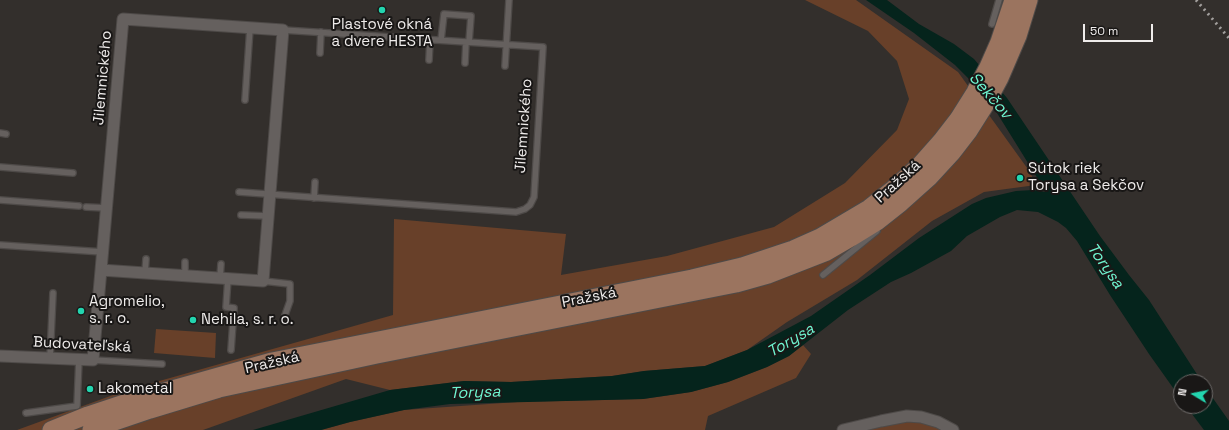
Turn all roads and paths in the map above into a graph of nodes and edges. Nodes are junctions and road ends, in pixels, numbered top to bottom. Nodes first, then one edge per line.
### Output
1 (510, 0) edge
2 (999, 0) edge
3 (1013, 0) edge
4 (1028, 0) edge
5 (992, 24) dead end
6 (250, 28) junction
7 (283, 30) junction
8 (321, 32) junction
9 (430, 40) junction
10 (442, 40) junction
11 (467, 42) junction
12 (507, 45) junction
13 (320, 53) dead end
14 (429, 60) dead end
15 (465, 63) dead end
16 (505, 66) dead end
17 (244, 100) dead end
18 (963, 125) junction
19 (0, 133) edge
20 (6, 134) dead end
21 (0, 167) edge
22 (73, 173) dead end
23 (315, 182) dead end
24 (238, 192) dead end
25 (270, 195) junction
26 (314, 198) junction
27 (0, 200) edge
28 (79, 206) dead end
29 (86, 207) dead end
30 (106, 208) junction
31 (894, 209) junction
32 (241, 214) dead end
33 (268, 216) junction
34 (0, 245) edge
35 (103, 252) junction
36 (146, 259) dead end
37 (185, 262) dead end
38 (221, 264) dead end
39 (101, 270) junction
40 (145, 273) junction
41 (184, 276) junction
42 (823, 276) dead end
43 (224, 278) junction
44 (263, 281) junction
45 (53, 292) dead end
46 (494, 311) dead end
47 (285, 315) dead end
48 (525, 318) junction
49 (442, 321) dead end
50 (502, 337) dead end
51 (426, 338) junction
52 (455, 346) dead end
53 (231, 350) dead end
54 (0, 356) edge
55 (50, 358) junction
56 (79, 359) junction
57 (93, 360) junction
58 (162, 364) dead end
59 (26, 413) dead end
60 (51, 430) edge
61 (92, 430) edge
62 (843, 430) edge
63 (953, 430) edge

1 - 12 lane
2 - 5 lane
3 - 18 main road, Pražská
4 - 18 main road, Pražská
6 - 7 street, Jilemnického
6 - 17 lane
6 - 30 street, Jilemnického
7 - 8 lane, Jilemnického
7 - 25 street
8 - 9 lane, Jilemnického
8 - 13 lane
9 - 10 lane, Jilemnického
9 - 14 lane
10 - 11 lane, Jilemnického
10 - 11 lane
11 - 12 lane, Jilemnického
11 - 15 lane
12 - 16 lane
12 - 26 lane, Jilemnického
18 - 31 main road, Pražská
18 - 48 main road, Pražská
19 - 20 lane
21 - 22 lane
23 - 26 lane
24 - 25 lane, Jilemnického
25 - 26 lane, Jilemnického
25 - 33 street
27 - 28 lane
29 - 30 lane
30 - 35 street, Jilemnického
31 - 42 lane
31 - 48 main road, Pražská
32 - 33 lane
33 - 44 street
34 - 35 lane
35 - 39 street, Jilemnického
36 - 40 lane
37 - 41 lane
38 - 43 lane
39 - 40 street
39 - 57 street, Jilemnického
40 - 41 street
41 - 43 street
43 - 44 street
43 - 53 lane
44 - 47 lane
45 - 55 lane
46 - 48 lane
48 - 50 lane
48 - 51 main road, Pražská
49 - 51 lane
51 - 52 lane
51 - 60 main road, Pražská
51 - 61 main road, Pražská
54 - 55 street, Budovateľská
55 - 56 street, Budovateľská
56 - 57 street, Budovateľská
56 - 59 lane
57 - 58 lane, Budovateľská
62 - 63 street

